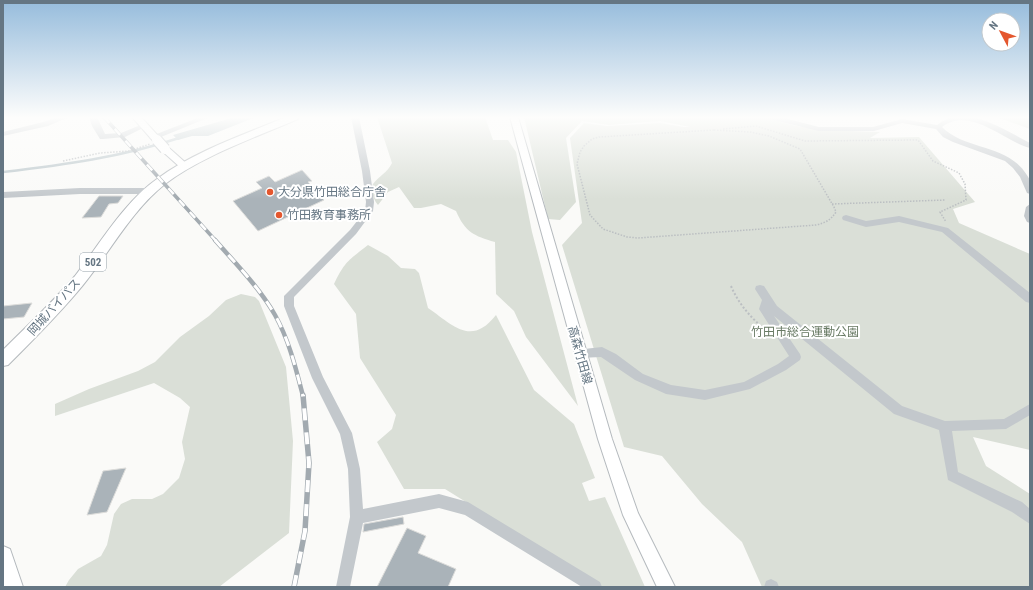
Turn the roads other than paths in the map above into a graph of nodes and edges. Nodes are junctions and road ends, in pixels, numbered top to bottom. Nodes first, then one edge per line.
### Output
1 (161, 145) edge
2 (230, 145) edge
3 (361, 145) edge
4 (522, 145) edge
5 (968, 145) edge
6 (184, 166) junction
7 (149, 191) junction
8 (1030, 191) edge
9 (3, 195) edge
10 (1030, 207) edge
11 (846, 218) dead end
12 (1030, 220) edge
13 (760, 289) dead end
14 (766, 299) junction
15 (1030, 299) edge
16 (580, 353) junction
17 (3, 360) edge
18 (1030, 409) edge
19 (945, 426) junction
20 (357, 517) junction
21 (1030, 517) edge
22 (3, 556) edge
23 (14, 587) edge
24 (343, 587) edge
25 (595, 587) edge
26 (666, 587) edge

1 - 6 main road, bridge
2 - 6 highway, 岡城バイパス / 502
3 - 20 street
4 - 16 main road, 高森竹田線
5 - 8 street
6 - 7 highway, 岡城バイパス / 502
7 - 9 street
7 - 17 highway, 岡城バイパス / 502
10 - 12 street
11 - 15 street
13 - 14 street
14 - 16 street
14 - 19 street
16 - 26 main road, 高森竹田線
18 - 19 street
19 - 21 street
20 - 24 street
20 - 25 street
22 - 23 highway

